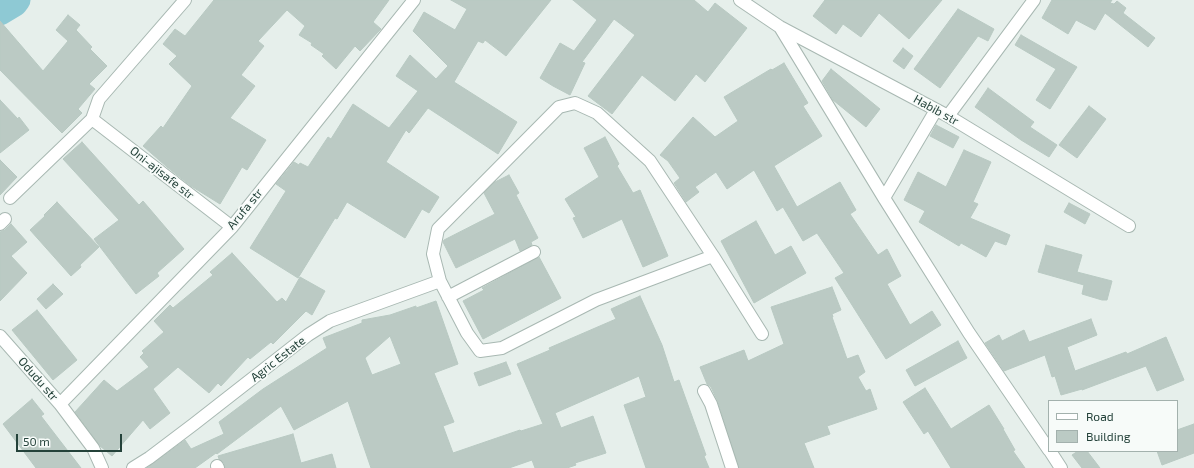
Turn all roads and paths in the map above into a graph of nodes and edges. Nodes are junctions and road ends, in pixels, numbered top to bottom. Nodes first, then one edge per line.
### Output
1 (185, 0) edge
2 (414, 0) edge
3 (740, 0) edge
4 (1034, 0) edge
5 (780, 27) junction
6 (936, 110) junction
7 (948, 116) junction
8 (92, 119) junction
9 (10, 198) dead end
10 (884, 198) junction
11 (1129, 226) dead end
12 (232, 227) junction
13 (534, 252) dead end
14 (713, 256) junction
15 (440, 281) junction
16 (448, 297) junction
17 (762, 334) dead end
18 (1, 338) edge
19 (704, 391) dead end
20 (60, 404) junction
21 (1048, 450) edge
22 (1050, 452) edge
23 (102, 468) edge
24 (133, 468) edge
25 (732, 468) edge
26 (1061, 468) edge

1 - 8 street
2 - 12 street, Arufa str
3 - 5 street, Habib str
4 - 7 street
5 - 6 street, Habib str
5 - 10 street
6 - 7 street, Habib str
6 - 10 street
7 - 11 street, Habib str
8 - 9 street
8 - 12 street, Oni-ajisafe str
10 - 21 street
12 - 20 street, Arufa str
13 - 16 street
14 - 15 street
14 - 16 street
14 - 17 street
15 - 16 street
15 - 24 street, Agric Estate
18 - 20 street, Odudu str
19 - 25 street
20 - 23 street, Odudu str
22 - 26 street

